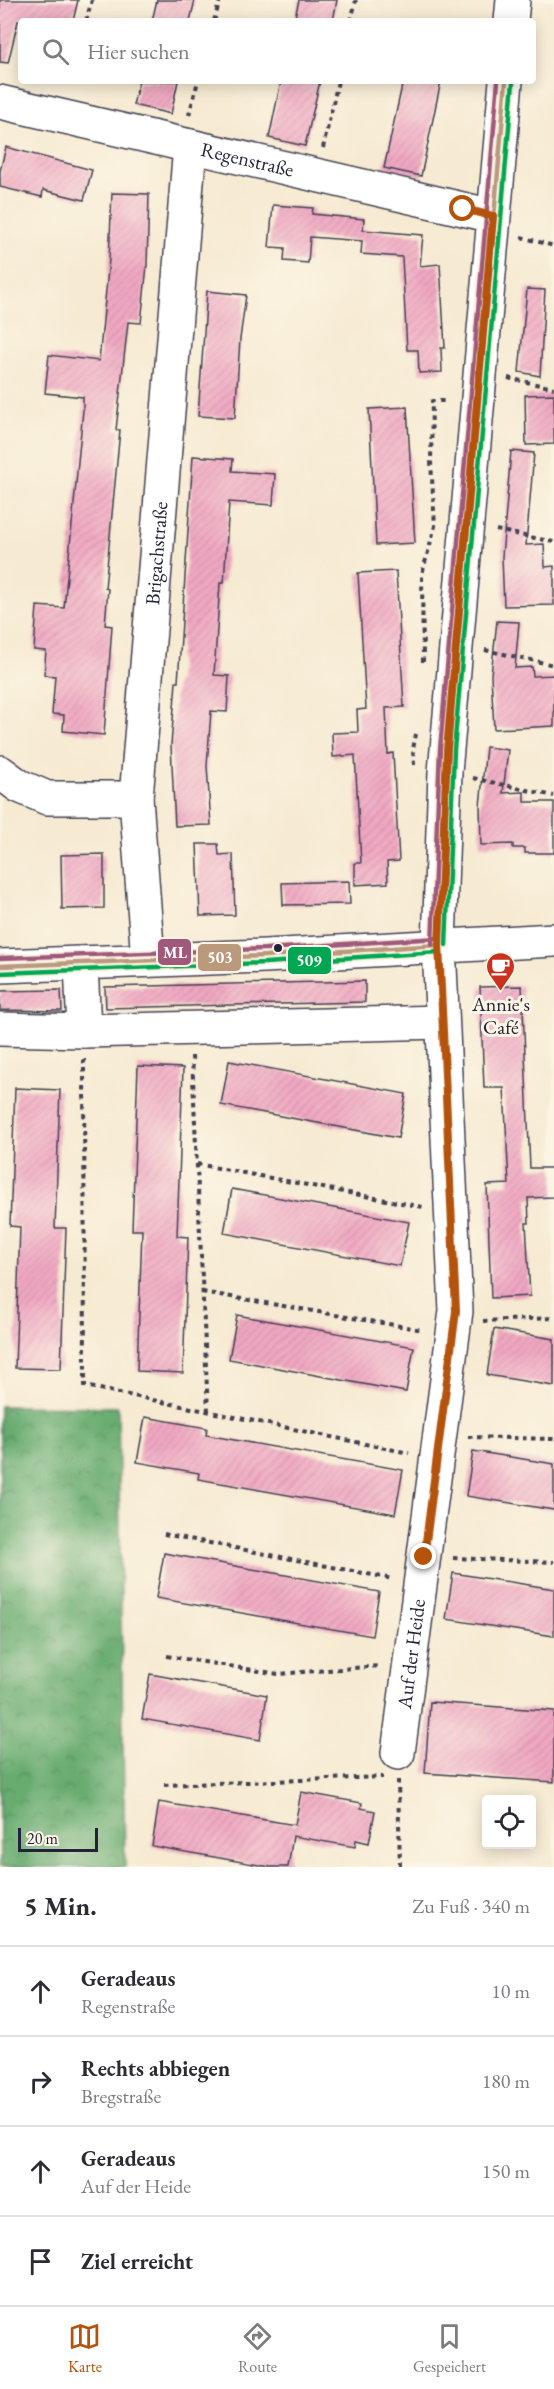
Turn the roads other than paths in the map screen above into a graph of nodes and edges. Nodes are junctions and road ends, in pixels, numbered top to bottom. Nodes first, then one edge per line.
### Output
1 (513, 0) edge
2 (511, 18) edge
3 (506, 84) edge
4 (0, 102) edge
5 (186, 145) junction
6 (493, 216) junction
7 (0, 772) edge
8 (136, 798) junction
9 (554, 940) edge
10 (439, 945) junction
11 (148, 960) junction
12 (81, 963) junction
13 (0, 966) edge
14 (442, 1022) junction
15 (0, 1029) edge
16 (84, 1031) junction
17 (398, 1752) dead end

1 - 2 street
3 - 6 street, Auf der Heide
4 - 5 street, Regenstraße
5 - 6 street, Regenstraße
5 - 8 street, Brigachstraße
6 - 10 street, Auf der Heide
7 - 8 street
8 - 11 street, Brigachstraße
9 - 10 street
10 - 11 street
10 - 14 street, Auf der Heide
11 - 12 street
12 - 13 street
12 - 16 street
14 - 16 street
14 - 17 street, Auf der Heide
15 - 16 street

